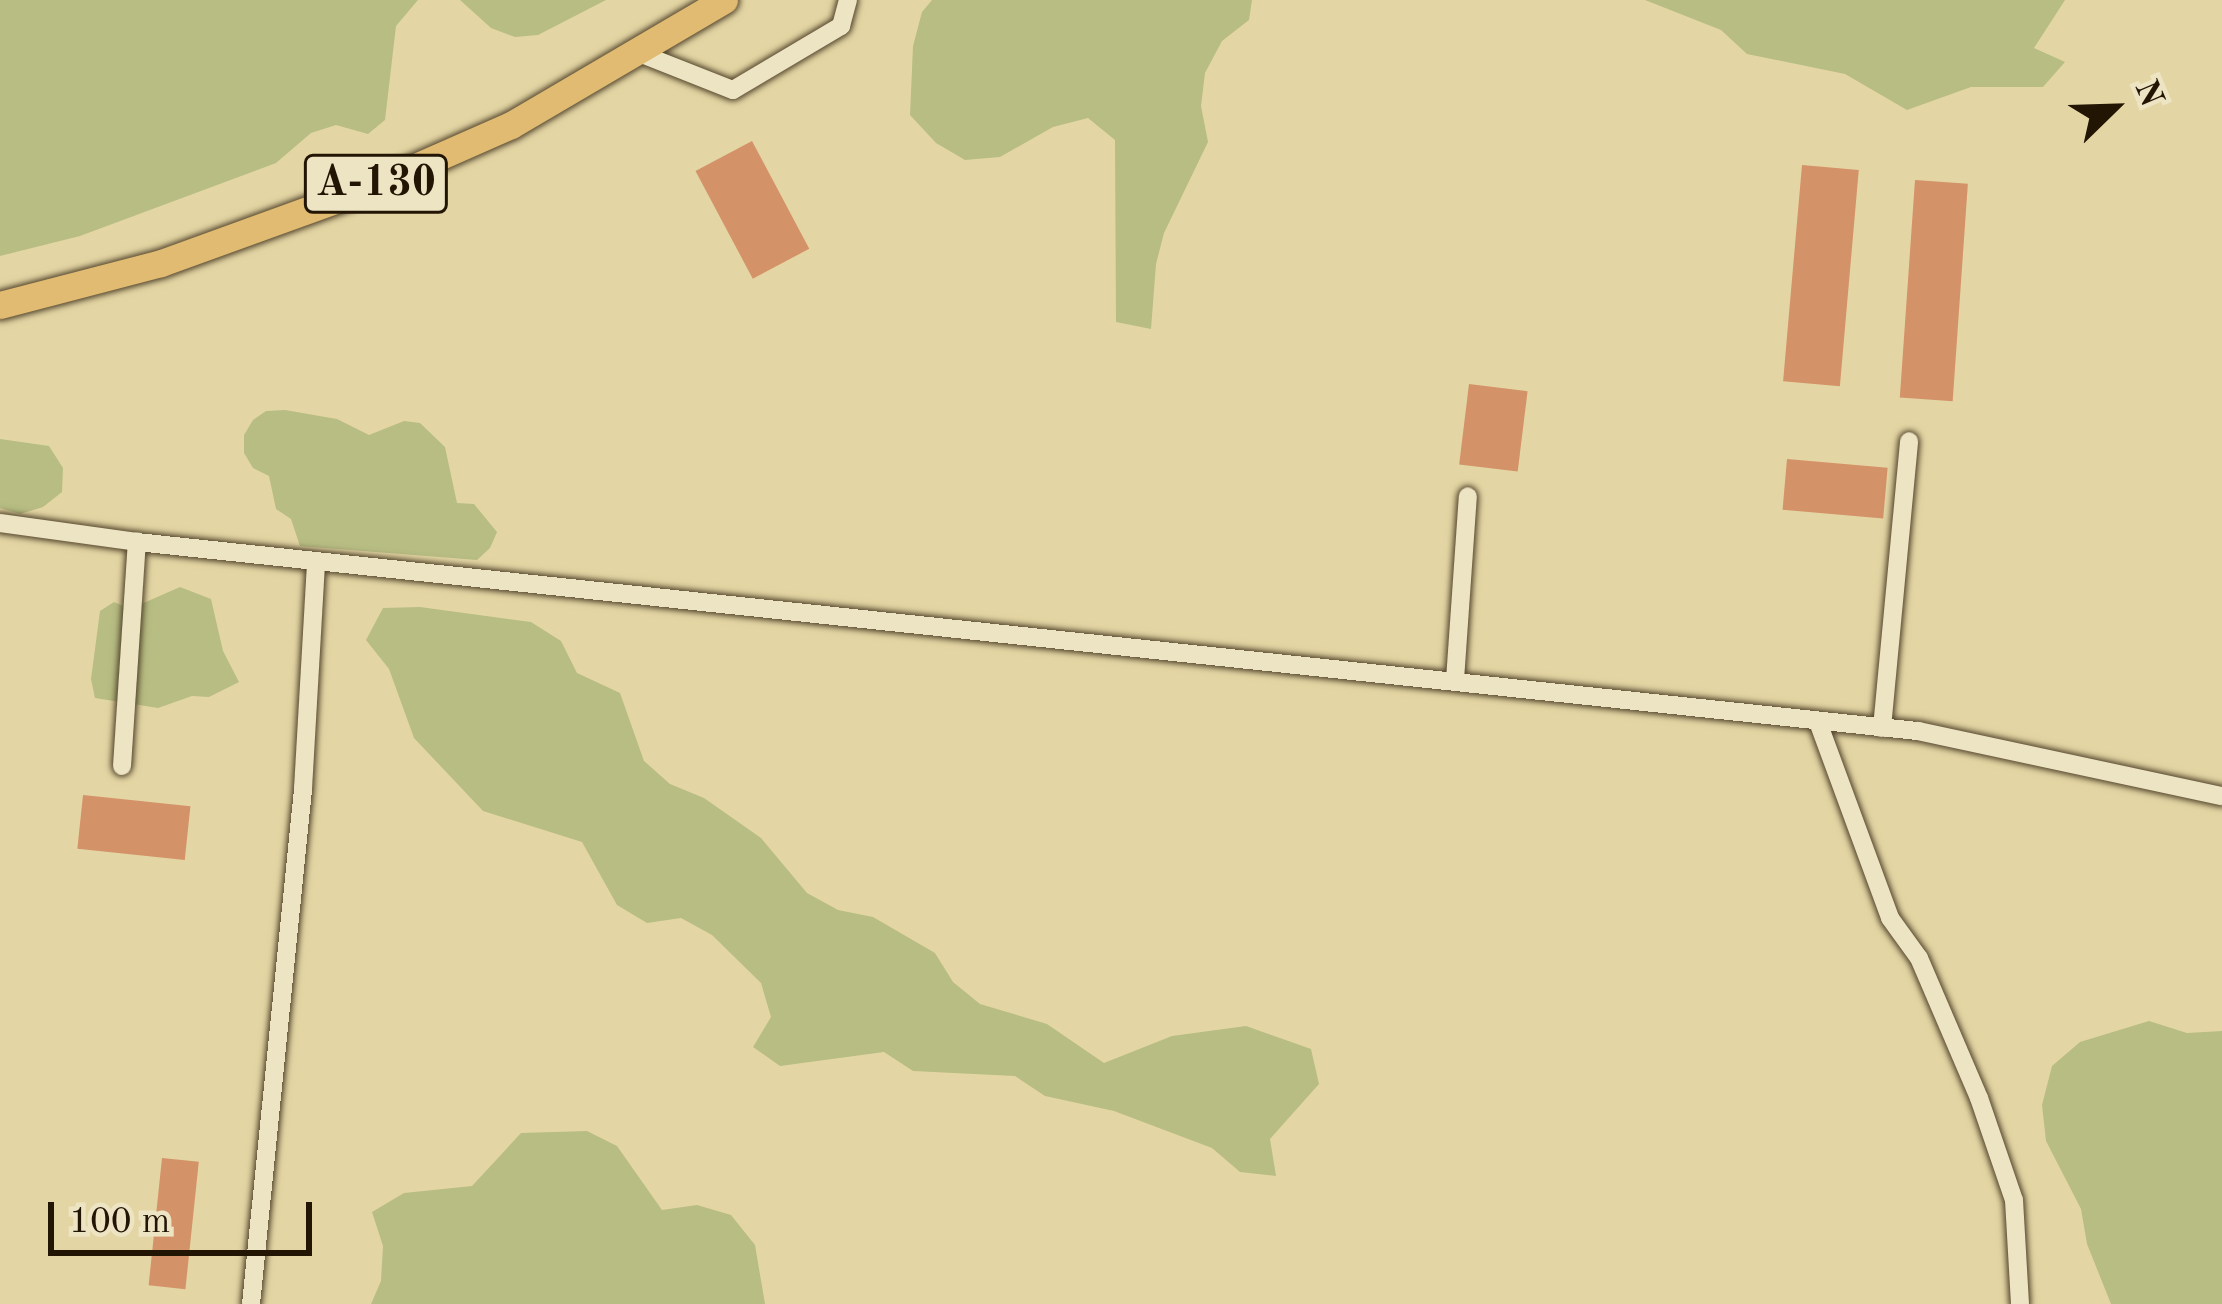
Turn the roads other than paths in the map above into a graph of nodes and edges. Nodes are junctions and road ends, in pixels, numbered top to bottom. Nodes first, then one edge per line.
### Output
1 (724, 0) edge
2 (848, 0) edge
3 (639, 53) junction
4 (0, 305) edge
5 (1909, 442) dead end
6 (1468, 496) dead end
7 (0, 523) edge
8 (137, 542) junction
9 (316, 561) junction
10 (1455, 680) junction
11 (1818, 722) junction
12 (1882, 728) junction
13 (122, 766) dead end
14 (2222, 796) edge
15 (251, 1304) edge
16 (2020, 1304) edge

1 - 3 highway, А-130
2 - 3 street
3 - 4 highway, А-130
5 - 12 street
6 - 10 street
7 - 8 street
8 - 9 street
8 - 13 street
9 - 10 street
9 - 15 street
10 - 11 street
11 - 12 street
11 - 16 street
12 - 14 street

